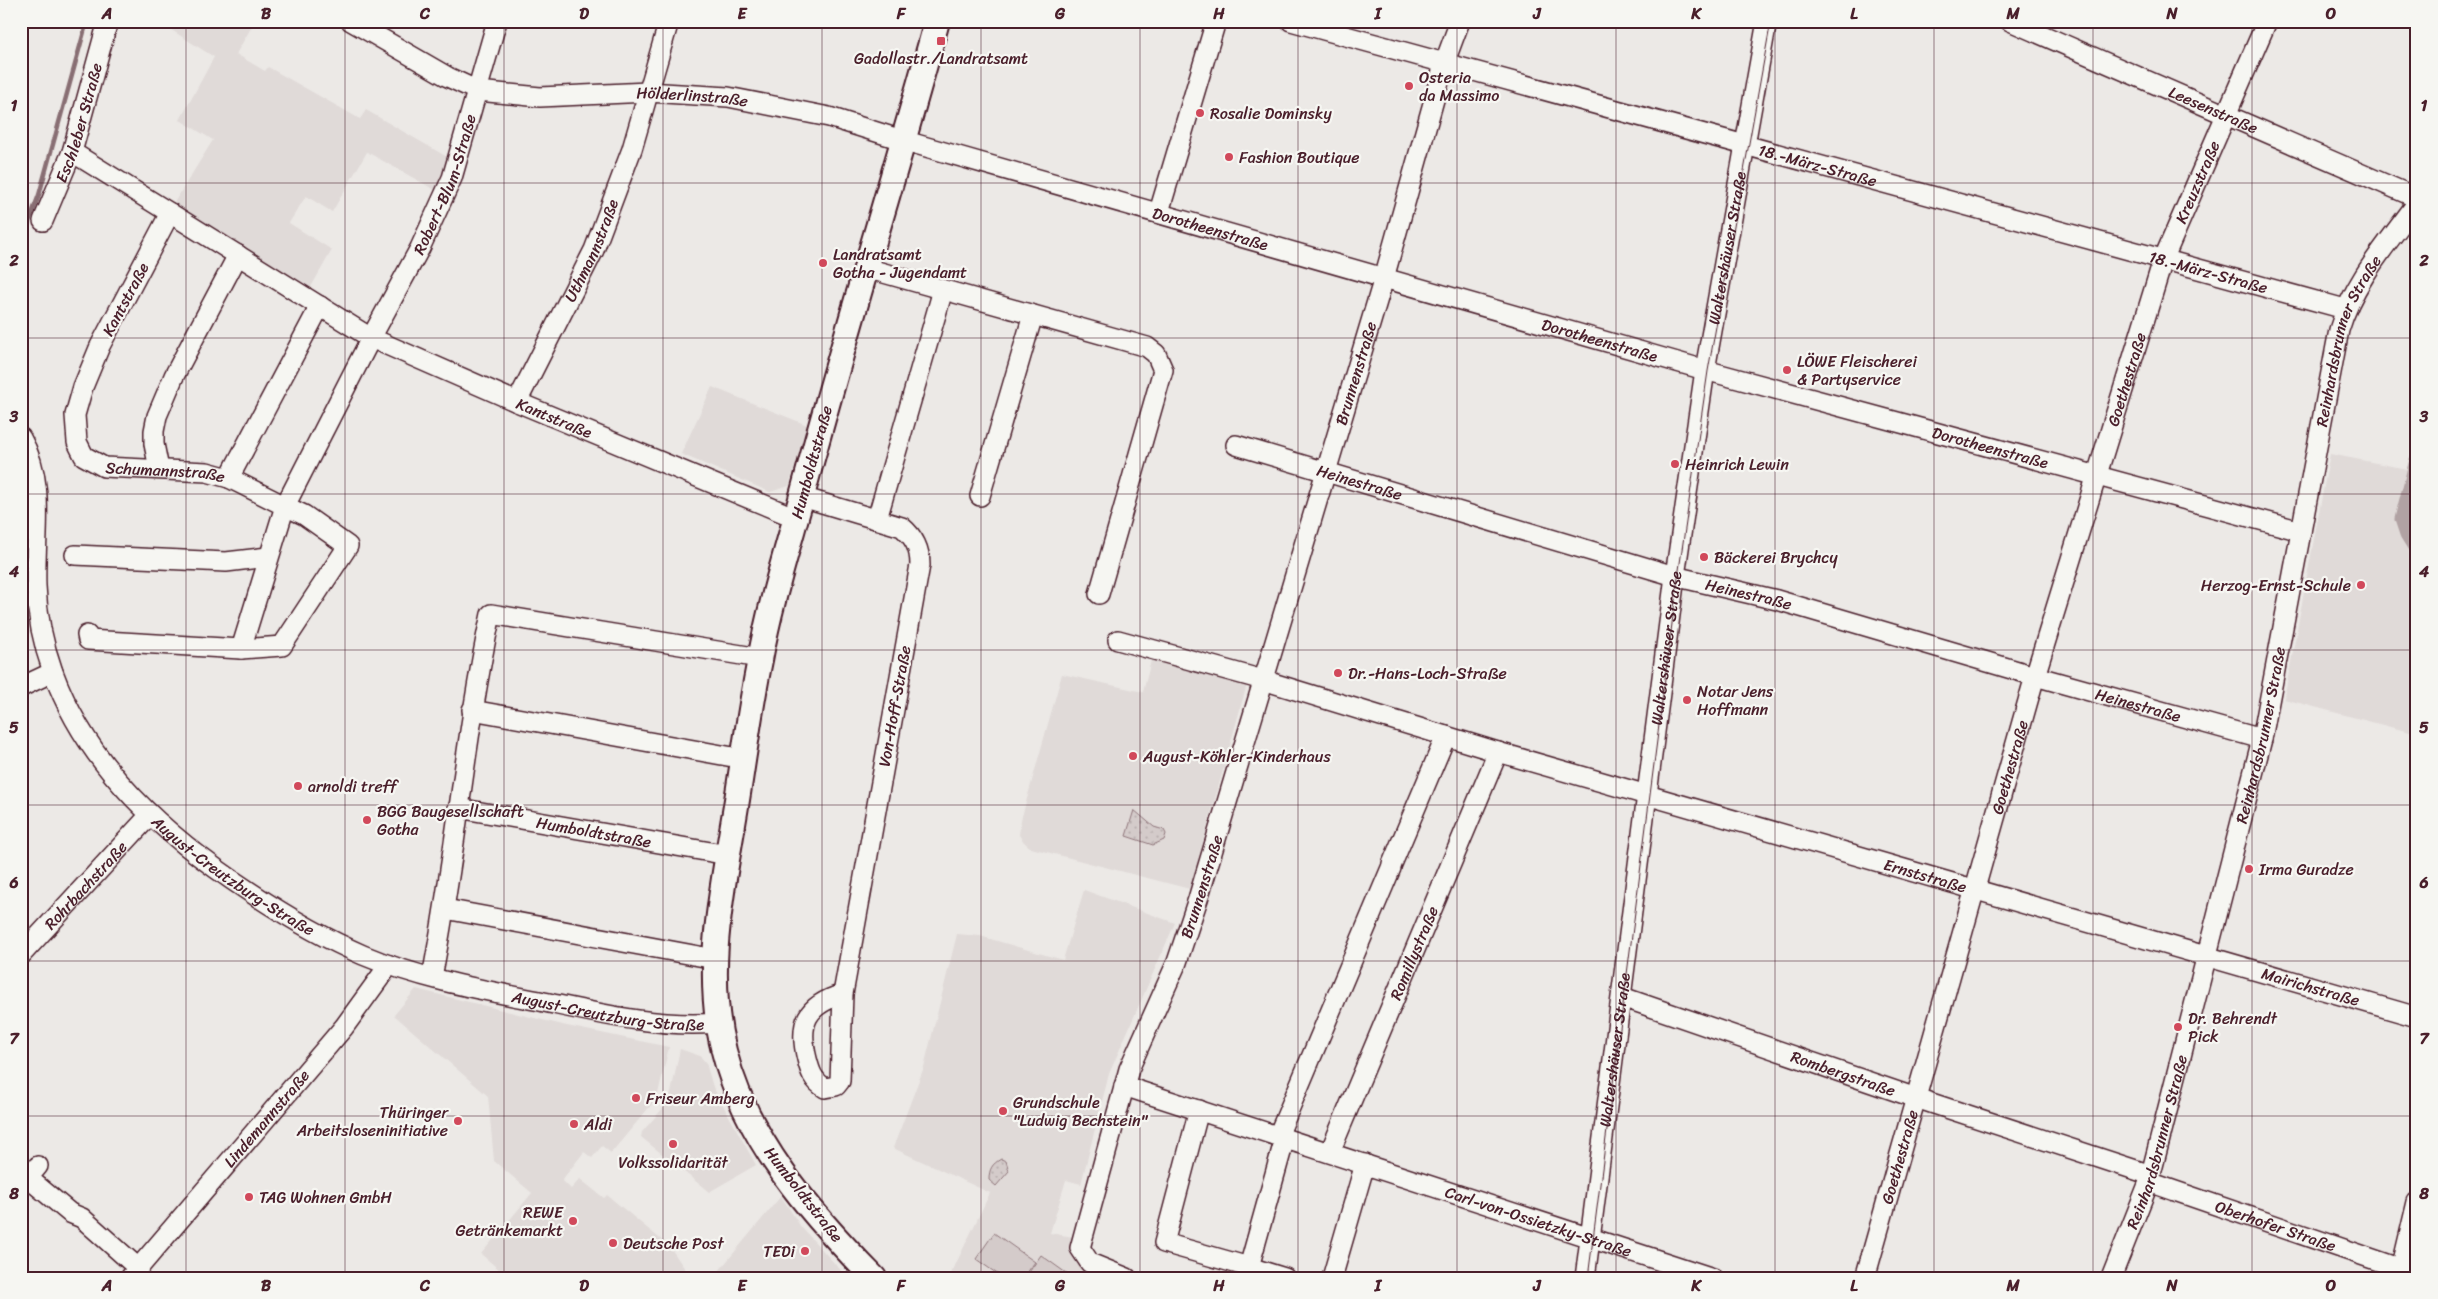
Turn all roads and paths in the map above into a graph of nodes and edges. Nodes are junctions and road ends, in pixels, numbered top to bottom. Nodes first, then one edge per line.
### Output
1 (108, 21) edge
2 (351, 21) edge
3 (497, 21) edge
4 (669, 21) edge
5 (937, 21) edge
6 (1216, 21) edge
7 (1291, 21) edge
8 (1460, 21) edge
9 (1767, 21) edge
10 (2010, 21) edge
11 (2267, 21) edge
12 (1444, 64) junction
13 (478, 91) junction
14 (648, 92) junction
15 (2225, 115) junction
16 (902, 140) junction
17 (1744, 145) junction
18 (72, 152) junction
19 (2417, 198) edge
20 (2417, 203) edge
21 (1159, 212) junction
22 (170, 214) junction
23 (43, 221) dead end
24 (238, 256) junction
25 (2163, 260) junction
26 (866, 268) junction
27 (1384, 278) junction
28 (943, 290) junction
29 (320, 306) junction
30 (2345, 309) junction
31 (1033, 314) junction
32 (371, 338) junction
33 (1705, 370) junction
34 (83, 387) joint
35 (517, 402) junction
36 (21, 438) edge
37 (1236, 445) dead end
38 (159, 469) junction
39 (1326, 471) junction
40 (2096, 475) junction
41 (229, 478) junction
42 (980, 496) dead end
43 (285, 506) junction
44 (799, 508) junction
45 (877, 519) junction
46 (2301, 531) junction
47 (75, 555) dead end
48 (268, 556) junction
49 (1675, 576) junction
50 (1099, 594) dead end
51 (87, 635) dead end
52 (1118, 640) dead end
53 (241, 648) junction
54 (760, 658) junction
55 (53, 672) junction
56 (2035, 676) junction
57 (1263, 680) junction
58 (21, 687) edge
59 (472, 710) junction
60 (1446, 736) junction
61 (2262, 739) junction
62 (1498, 752) junction
63 (744, 759) junction
64 (1645, 794) junction
65 (458, 808) junction
66 (150, 815) junction
67 (728, 855) junction
68 (1975, 889) junction
69 (445, 908) junction
70 (21, 955) edge
71 (2207, 955) junction
72 (715, 959) junction
73 (389, 965) junction
74 (432, 977) junction
75 (843, 994) dead end
76 (1622, 997) junction
77 (2417, 1016) edge
78 (718, 1023) junction
79 (1124, 1086) junction
80 (1916, 1098) junction
81 (1199, 1110) junction
82 (1282, 1137) junction
83 (1330, 1152) junction
84 (1365, 1164) junction
85 (38, 1166) dead end
86 (2150, 1179) junction
87 (2417, 1202) edge
88 (1590, 1237) junction
89 (1249, 1267) junction
90 (134, 1273) edge
91 (2400, 1274) edge
92 (874, 1278) edge
93 (1127, 1278) edge
94 (1284, 1278) edge
95 (1332, 1278) edge
96 (1585, 1278) edge
97 (1713, 1278) edge
98 (1865, 1278) edge
99 (2111, 1278) edge

1 - 18 street, Eschleber Straße
2 - 13 street, Hölderlinstraße
3 - 13 street, Robert-Blum-Straße
4 - 14 street, Uthmannstraße
5 - 16 main road, Humboldtstraße
6 - 21 street
7 - 12 street, 18.-März-Straße
8 - 12 street, Brunnenstraße
9 - 17 street, Waltershäuser Straße
10 - 15 street, Leesenstraße
11 - 15 street, Kreuzstraße
12 - 17 street, 18.-März-Straße
12 - 27 street, Brunnenstraße
13 - 14 street, Hölderlinstraße
13 - 32 street, Robert-Blum-Straße
14 - 16 street, Hölderlinstraße
14 - 35 street, Uthmannstraße
15 - 19 street, Leesenstraße
15 - 25 street, Kreuzstraße
16 - 21 street, Dorotheenstraße
16 - 26 main road, Humboldtstraße
17 - 25 street, 18.-März-Straße
17 - 33 street, Waltershäuser Straße
18 - 22 street, Kantstraße
18 - 23 street, Eschleber Straße
20 - 30 street, Reinhardsbrunner Straße
21 - 27 street, Dorotheenstraße
22 - 24 street, Kantstraße
22 - 34 street, Kantstraße
24 - 29 street, Kantstraße
24 - 38 street
25 - 30 street, 18.-März-Straße
25 - 40 street, Goethestraße
26 - 28 street
26 - 44 main road, Humboldtstraße
27 - 33 street, Dorotheenstraße
27 - 39 street, Brunnenstraße
28 - 31 street
28 - 45 street
29 - 32 street, Kantstraße
29 - 41 street
30 - 46 street, Reinhardsbrunner Straße
31 - 42 street
31 - 50 street
32 - 35 street, Kantstraße
32 - 43 street
33 - 40 street, Dorotheenstraße
33 - 49 street, Waltershäuser Straße
34 - 38 street, Schumannstraße
35 - 44 street, Kantstraße
36 - 55 street, August-Creutzburg-Straße
37 - 39 street, Heinestraße
38 - 41 street, Schumannstraße
39 - 49 street, Heinestraße
39 - 57 street, Brunnenstraße
40 - 46 street, Dorotheenstraße
40 - 56 street, Goethestraße
41 - 43 street, Schumannstraße
43 - 48 street
43 - 53 street, Schumannstraße
44 - 45 street, Von-Hoff-Straße
44 - 54 main road, Humboldtstraße
45 - 75 street, Von-Hoff-Straße
46 - 61 street, Reinhardsbrunner Straße
47 - 48 street
48 - 53 street
49 - 56 street, Heinestraße
49 - 64 street, Waltershäuser Straße
51 - 53 street, Schumannstraße
52 - 57 street
54 - 59 street
54 - 63 main road, Humboldtstraße
55 - 58 street
55 - 66 street, August-Creutzburg-Straße
56 - 61 street, Heinestraße
56 - 68 street, Goethestraße
57 - 60 street
57 - 79 street, Brunnenstraße
59 - 63 street
59 - 65 street
60 - 62 street
60 - 82 street
61 - 71 street, Reinhardsbrunner Straße
62 - 64 street
62 - 83 street, Romillystraße
63 - 67 main road, Humboldtstraße
64 - 68 street, Ernststraße
64 - 76 street, Waltershäuser Straße
65 - 67 street, Humboldtstraße
65 - 69 street
66 - 70 street, Rohrbachstraße
66 - 73 street, August-Creutzburg-Straße
67 - 72 main road, Humboldtstraße
68 - 71 street, Ernststraße
68 - 80 street, Goethestraße
69 - 72 street
69 - 74 street
71 - 77 street, Mairichstraße
71 - 86 street, Reinhardsbrunner Straße
72 - 78 main road, Humboldtstraße
73 - 74 street, August-Creutzburg-Straße
73 - 90 street, Lindemannstraße
74 - 78 street, August-Creutzburg-Straße
76 - 80 street, Rombergstraße
76 - 88 street, Waltershäuser Straße
78 - 92 main road, Humboldtstraße
79 - 81 street, Carl-von-Ossietzky-Straße
79 - 93 street
80 - 86 street, Rombergstraße
80 - 98 street, Goethestraße
81 - 82 street, Carl-von-Ossietzky-Straße
81 - 89 street
82 - 83 street, Carl-von-Ossietzky-Straße
82 - 89 street
83 - 84 street, Carl-von-Ossietzky-Straße
84 - 88 street, Carl-von-Ossietzky-Straße
84 - 95 street
85 - 90 street, Lindemannstraße
86 - 91 street, Oberhofer Straße
86 - 99 street, Reinhardsbrunner Straße
87 - 91 street
88 - 96 street, Waltershäuser Straße
88 - 97 street, Carl-von-Ossietzky-Straße
89 - 94 street

